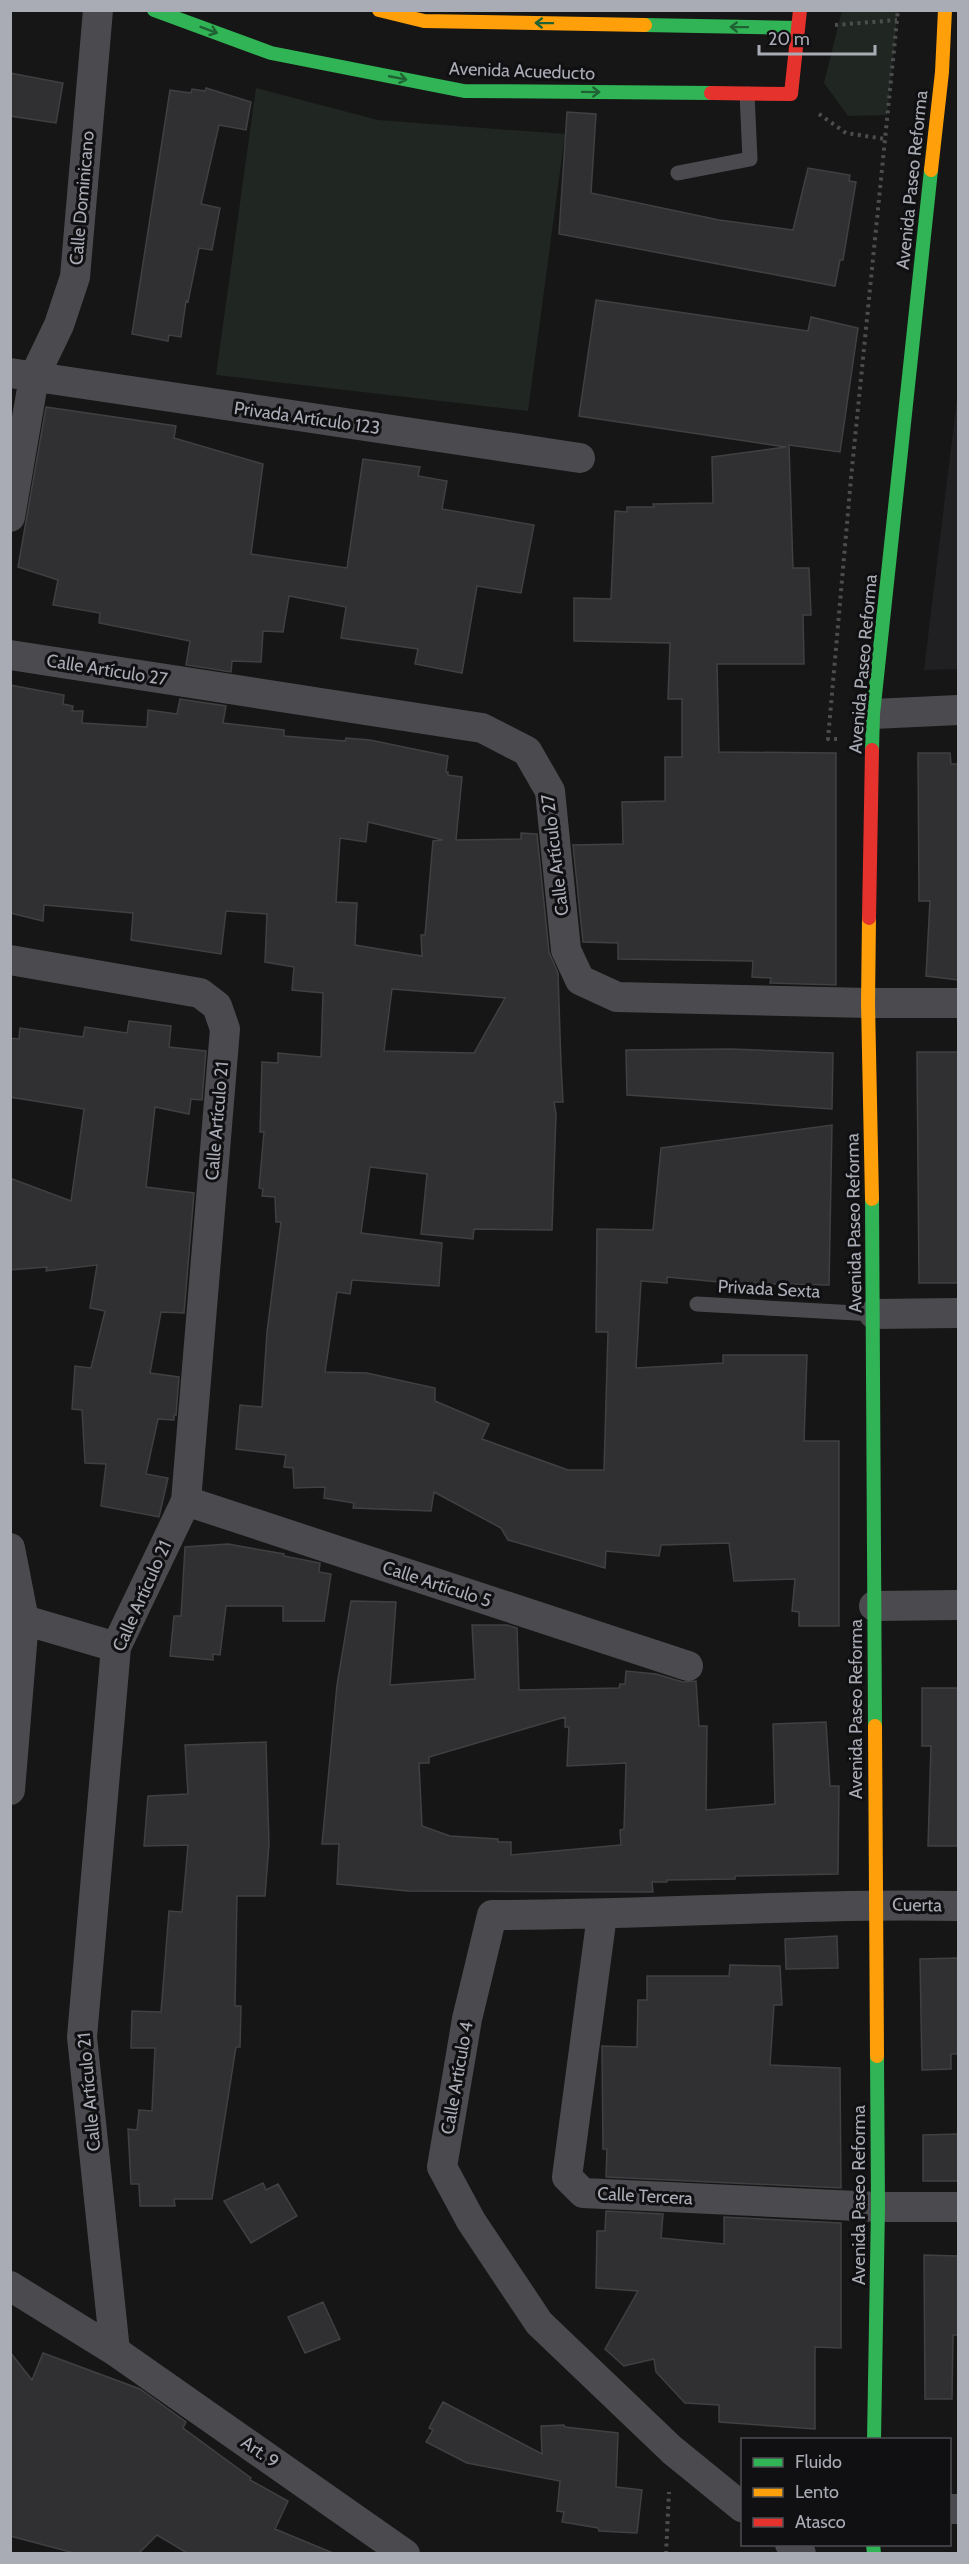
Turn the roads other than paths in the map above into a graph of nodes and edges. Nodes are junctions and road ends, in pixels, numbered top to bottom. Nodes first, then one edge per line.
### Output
1 (98, 10) edge
2 (154, 10) edge
3 (379, 10) edge
4 (800, 10) edge
5 (945, 10) edge
6 (798, 28) junction
7 (942, 72) junction
8 (958, 72) edge
9 (747, 94) junction
10 (678, 172) dead end
11 (22, 375) edge
12 (580, 458) dead end
13 (10, 518) edge
14 (10, 655) edge
15 (958, 710) edge
16 (873, 728) junction
17 (10, 960) edge
18 (958, 1003) edge
19 (868, 1004) junction
20 (697, 1304) dead end
21 (958, 1313) edge
22 (874, 1314) junction
23 (186, 1501) junction
24 (10, 1548) edge
25 (958, 1605) edge
26 (874, 1606) junction
27 (17, 1615) edge
28 (116, 1647) junction
29 (687, 1666) dead end
30 (10, 1790) edge
31 (875, 1904) junction
32 (958, 1906) edge
33 (602, 1915) junction
34 (878, 2207) junction
35 (958, 2207) edge
36 (10, 2286) edge
37 (115, 2351) junction
38 (874, 2438) edge
39 (741, 2506) edge
40 (405, 2553) edge

1 - 11 street, Calle Dominicano
2 -> 9 main road, Avenida Acueducto
6 -> 3 main road
4 - 6 main road
5 - 7 main road, Avenida Paseo Reforma
6 - 9 main road, Avenida Acueducto
7 - 8 main road
7 - 16 main road, Avenida Paseo Reforma
9 - 10 lane
11 - 12 street, Privada Artículo 123
11 - 13 street, Calle Dominicano
14 - 19 street, Calle Artículo 27
15 - 16 street
16 - 19 main road, Avenida Paseo Reforma
17 - 23 street, Calle Artículo 21
18 - 19 street, Calle Artículo 27
19 - 22 main road, Avenida Paseo Reforma
20 - 22 lane, Privada Sexta
21 - 22 street
22 - 26 main road, Avenida Paseo Reforma
23 - 28 street, Calle Artículo 21
23 - 29 street, Calle Artículo 5
24 - 27 street
25 - 26 street
26 - 31 main road, Avenida Paseo Reforma
27 - 28 street
27 - 30 street
28 - 37 street, Calle Artículo 21
31 - 32 street, Cuerta
31 - 33 street, Calle Artículo 4
31 - 34 main road, Avenida Paseo Reforma
33 - 34 street, Calle Tercera
33 - 39 street, Calle Artículo 4
34 - 35 street, Calle Tercera
34 - 38 main road, Avenida Paseo Reforma
36 - 37 street
37 - 40 street, Art. 9

